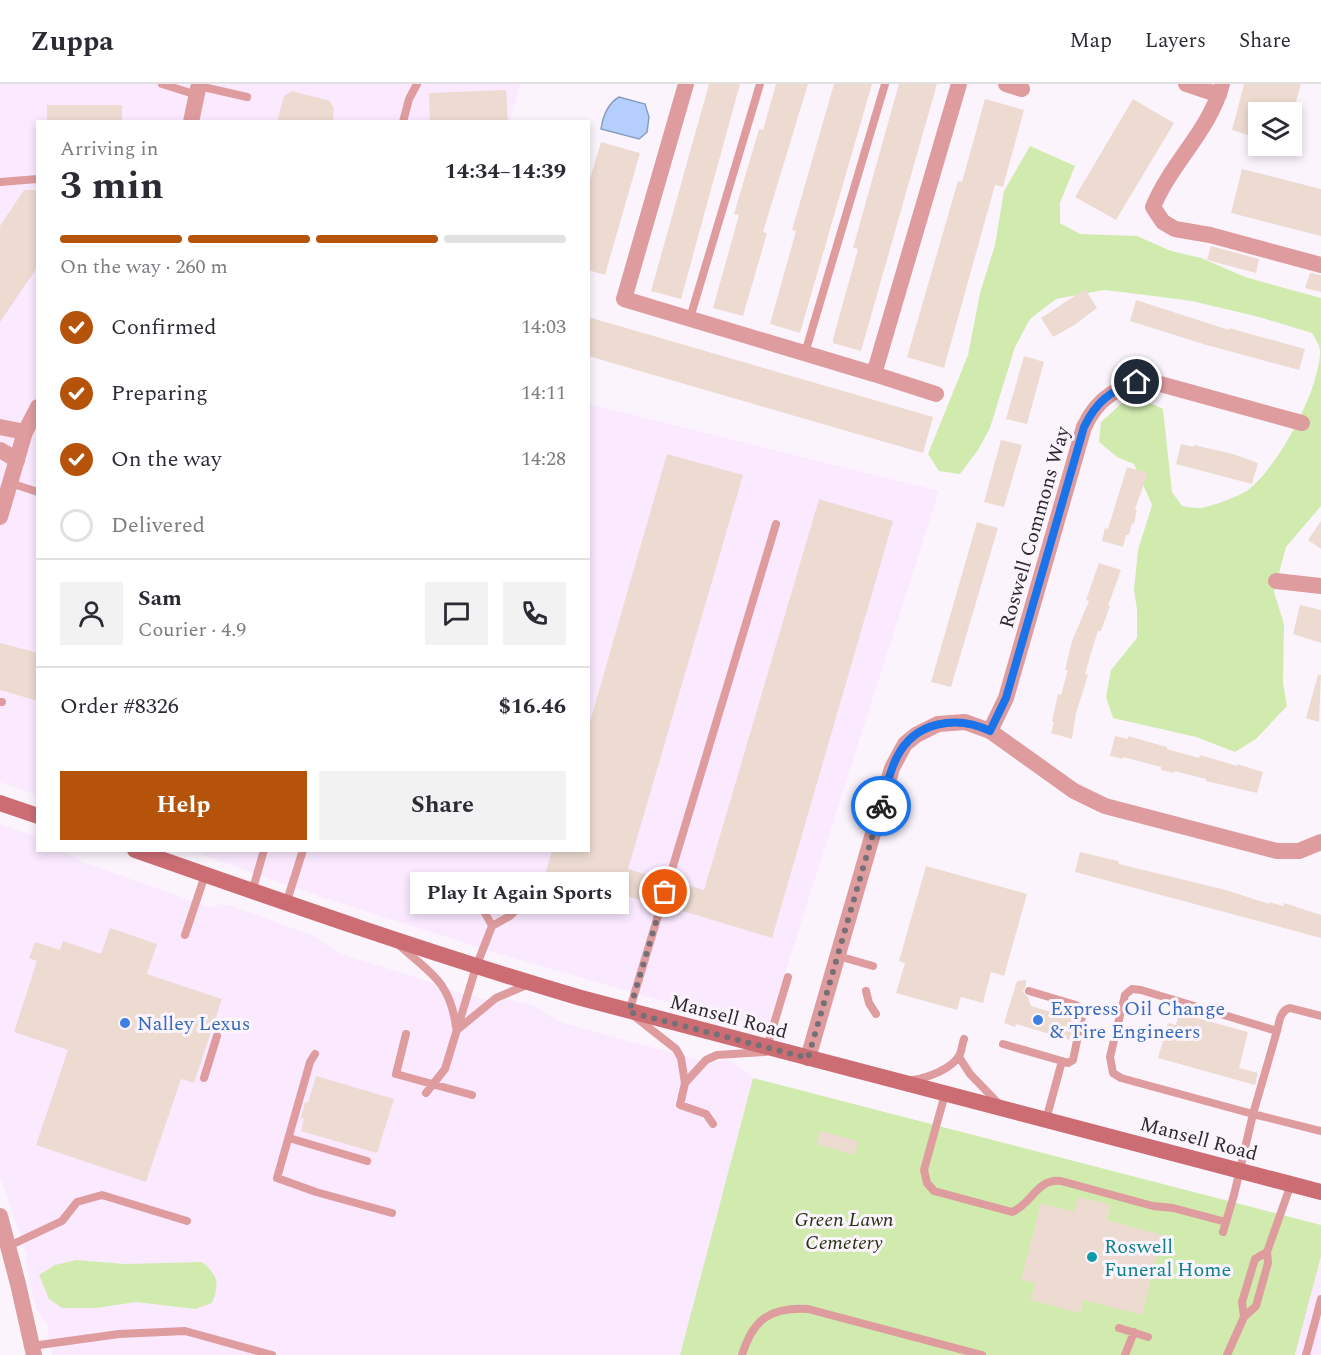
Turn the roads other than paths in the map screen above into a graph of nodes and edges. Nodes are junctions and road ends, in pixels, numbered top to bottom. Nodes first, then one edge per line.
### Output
1 (162, 84) edge
2 (417, 84) edge
3 (686, 84) edge
4 (760, 84) edge
5 (885, 84) edge
6 (959, 84) edge
7 (1186, 84) edge
8 (198, 88) edge
9 (1220, 90) edge
10 (247, 96) dead end
11 (191, 120) edge
12 (404, 120) edge
13 (36, 179) edge
14 (0, 182) edge
15 (1321, 265) edge
16 (690, 318) junction
17 (805, 353) junction
18 (874, 374) junction
19 (936, 394) dead end
20 (36, 411) edge
21 (1302, 423) dead end
22 (0, 428) edge
23 (25, 432) junction
24 (0, 450) edge
25 (17, 460) junction
26 (10, 483) junction
27 (36, 491) edge
28 (0, 517) edge
29 (776, 524) dead end
30 (1276, 581) dead end
31 (1321, 586) edge
32 (990, 731) junction
33 (0, 803) edge
34 (36, 815) edge
35 (1321, 842) edge
36 (141, 852) edge
37 (263, 852) edge
38 (302, 852) edge
39 (205, 875) junction
40 (252, 892) junction
41 (474, 892) dead end
42 (524, 902) dead end
43 (286, 904) junction
44 (492, 926) junction
45 (185, 934) dead end
46 (393, 940) junction
47 (838, 956) junction
48 (873, 966) dead end
49 (476, 968) junction
50 (788, 977) dead end
51 (530, 983) junction
52 (867, 991) dead end
53 (1029, 991) dead end
54 (629, 1012) junction
55 (876, 1014) dead end
56 (1321, 1016) edge
57 (457, 1030) junction
58 (1277, 1032) junction
59 (406, 1034) dead end
60 (217, 1036) dead end
61 (964, 1039) dead end
62 (1003, 1044) dead end
63 (773, 1049) junction
64 (315, 1054) dead end
65 (808, 1058) junction
66 (957, 1059) junction
67 (1062, 1061) junction
68 (204, 1078) dead end
69 (902, 1082) junction
70 (685, 1083) junction
71 (432, 1084) junction
72 (426, 1093) dead end
73 (945, 1094) junction
74 (472, 1095) dead end
75 (1004, 1109) junction
76 (1253, 1114) junction
77 (1046, 1120) junction
78 (713, 1124) dead end
79 (1321, 1131) edge
80 (289, 1138) junction
81 (367, 1161) dead end
82 (1240, 1171) junction
83 (1291, 1184) junction
84 (1321, 1192) edge
85 (392, 1213) dead end
86 (0, 1216) edge
87 (188, 1221) dead end
88 (1226, 1222) junction
89 (1223, 1232) dead end
90 (9, 1246) junction
91 (1267, 1252) junction
92 (1321, 1299) edge
93 (1244, 1317) junction
94 (1119, 1328) dead end
95 (1134, 1332) junction
96 (1148, 1336) dead end
97 (31, 1352) edge
98 (272, 1355) edge
99 (742, 1355) edge
100 (982, 1355) edge
101 (1125, 1355) edge
102 (1227, 1355) edge
103 (1306, 1355) edge

1 - 8 lane
2 - 12 lane
3 - 16 street
4 - 16 lane
5 - 17 lane
6 - 18 street
7 - 9 street
8 - 10 lane
8 - 11 street
9 - 15 street
13 - 14 lane
16 - 17 street
17 - 18 street
18 - 19 street
20 - 23 street
21 - 32 street, Roswell Commons Way
22 - 23 street
23 - 25 street
24 - 25 street
25 - 26 street
26 - 27 lane
26 - 28 street
29 - 54 lane
30 - 31 street
32 - 35 street
32 - 47 street
33 - 34 main road
36 - 39 main road, Mansell Road
37 - 40 lane
38 - 43 lane
39 - 40 main road, Mansell Road
39 - 45 lane
40 - 43 main road, Mansell Road
41 - 44 lane
42 - 44 lane
43 - 46 main road, Mansell Road
44 - 49 lane
46 - 49 main road, Mansell Road
46 - 57 lane
47 - 48 lane
47 - 65 street
49 - 51 main road, Mansell Road
49 - 57 lane
50 - 63 lane
51 - 54 main road, Mansell Road
51 - 57 lane
52 - 55 lane
53 - 67 lane
54 - 63 main road, Mansell Road
54 - 70 lane
56 - 58 lane
57 - 71 lane
58 - 76 lane
58 - 76 lane
59 - 71 lane
60 - 68 lane
61 - 66 lane
62 - 67 lane
63 - 65 main road, Mansell Road
63 - 70 lane
64 - 80 lane
65 - 69 main road, Mansell Road
66 - 69 lane
66 - 75 lane
67 - 77 lane
69 - 73 main road, Mansell Road
70 - 78 lane
71 - 72 lane
71 - 74 lane
73 - 75 main road, Mansell Road
73 - 88 lane
75 - 77 main road, Mansell Road
76 - 79 lane
76 - 82 lane
77 - 82 main road, Mansell Road
80 - 81 lane
80 - 85 lane
82 - 83 main road, Mansell Road
82 - 88 lane
83 - 84 main road, Mansell Road
83 - 91 lane
86 - 90 street
87 - 90 lane
88 - 89 lane
90 - 97 street
91 - 93 lane
91 - 93 lane
92 - 103 lane
93 - 102 lane
94 - 95 lane
95 - 96 lane
95 - 101 lane
97 - 98 lane
99 - 100 lane

